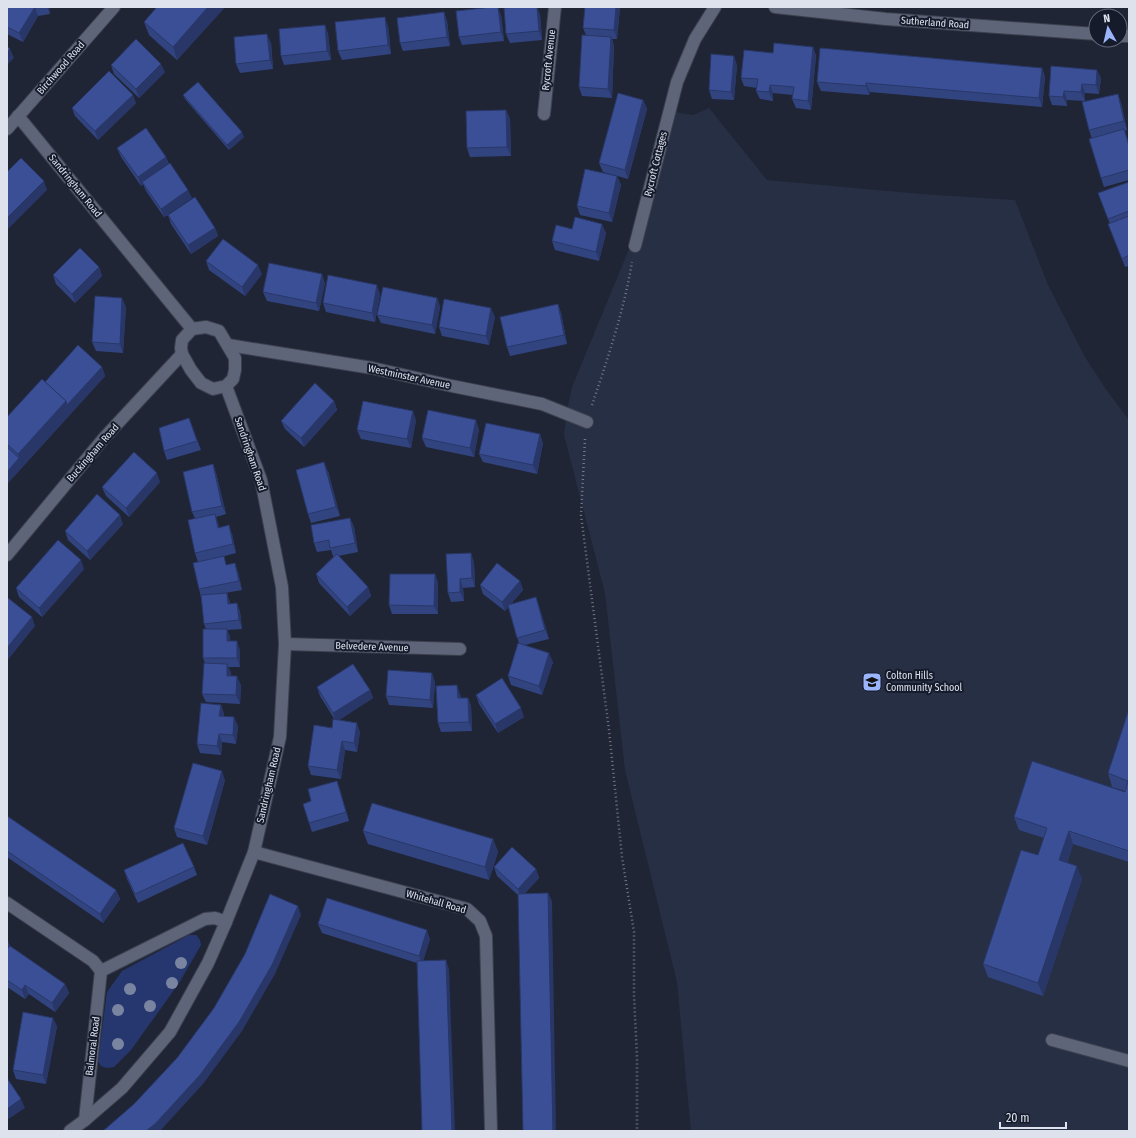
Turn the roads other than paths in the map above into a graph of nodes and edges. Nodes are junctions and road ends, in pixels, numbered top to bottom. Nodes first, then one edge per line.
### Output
1 (114, 7) edge
2 (555, 7) edge
3 (715, 7) edge
4 (775, 7) edge
5 (1088, 33) edge
6 (544, 114) dead end
7 (18, 116) junction
8 (7, 129) edge
9 (635, 246) road end
10 (192, 329) junction
11 (228, 345) junction
12 (182, 354) junction
13 (226, 386) junction
14 (587, 422) road end
15 (7, 555) edge
16 (285, 644) junction
17 (460, 649) dead end
18 (254, 852) junction
19 (7, 903) edge
20 (226, 922) junction
21 (101, 971) junction
22 (1052, 1040) dead end
23 (1129, 1061) edge
24 (85, 1120) junction
25 (70, 1131) edge
26 (491, 1131) edge

1 - 7 street, Birchwood Road
2 - 6 street, Rycroft Avenue
3 - 9 street, Rycroft Cottages
4 - 5 street, Sutherland Road
7 - 8 street, Birchwood Road
7 - 10 street, Sandringham Road
10 - 11 street
10 - 12 street
11 - 13 street
11 - 14 street, Westminster Avenue
12 - 13 street
12 - 15 street, Buckingham Road
13 - 16 street, Sandringham Road
16 - 17 street, Belvedere Avenue
16 - 18 street, Sandringham Road
18 - 20 street, Sandringham Road
18 - 26 street, Whitehall Road
19 - 21 street
20 - 21 street
20 - 24 street, Sandringham Road
21 - 24 street, Balmoral Road
22 - 23 street
24 - 25 street, Sandringham Road

